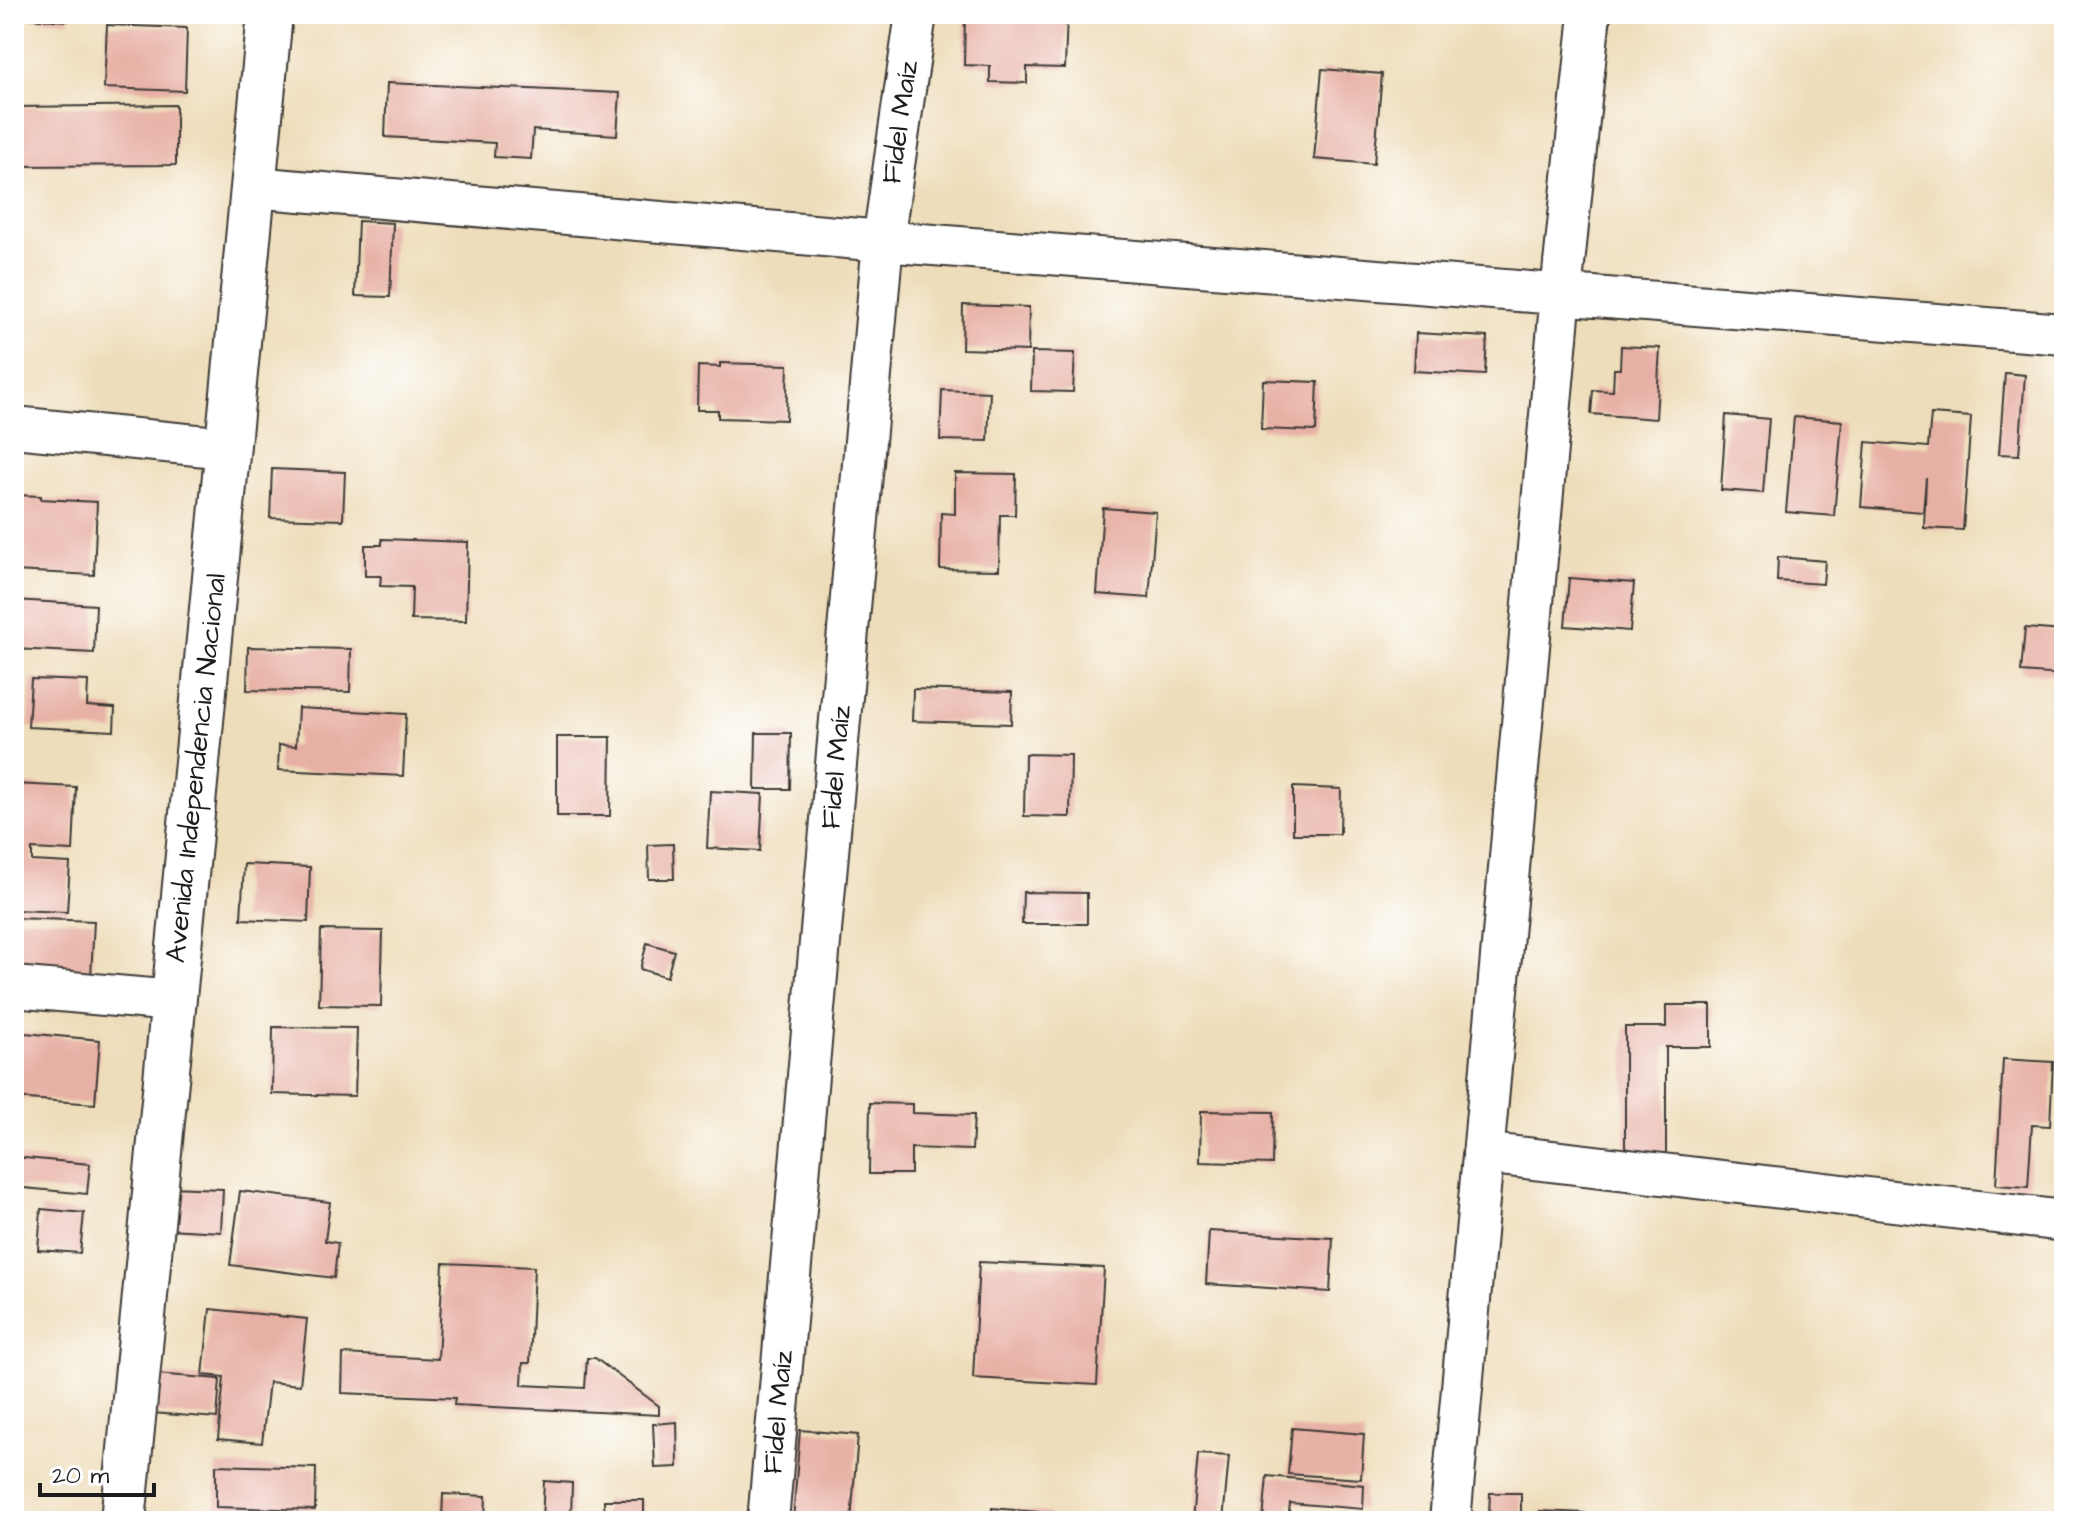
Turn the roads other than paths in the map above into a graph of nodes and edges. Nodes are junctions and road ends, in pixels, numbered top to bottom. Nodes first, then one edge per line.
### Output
1 (270, 14) edge
2 (916, 14) edge
3 (1590, 14) edge
4 (253, 187) junction
5 (883, 241) junction
6 (1561, 293) junction
7 (2064, 334) edge
8 (14, 427) edge
9 (227, 448) junction
10 (14, 987) edge
11 (173, 1001) junction
12 (1483, 1153) junction
13 (2064, 1221) edge
14 (123, 1521) edge
15 (768, 1521) edge
16 (1450, 1521) edge

1 - 4 main road, Avenida Independencia Nacional
2 - 5 street, Fidel Maíz
3 - 6 street
4 - 5 street
4 - 9 main road, Avenida Independencia Nacional
5 - 6 street
5 - 15 street, Fidel Maíz
6 - 7 street
6 - 12 street
8 - 9 street
9 - 11 main road, Avenida Independencia Nacional
10 - 11 street
11 - 14 main road, Avenida Independencia Nacional
12 - 13 street
12 - 16 street

